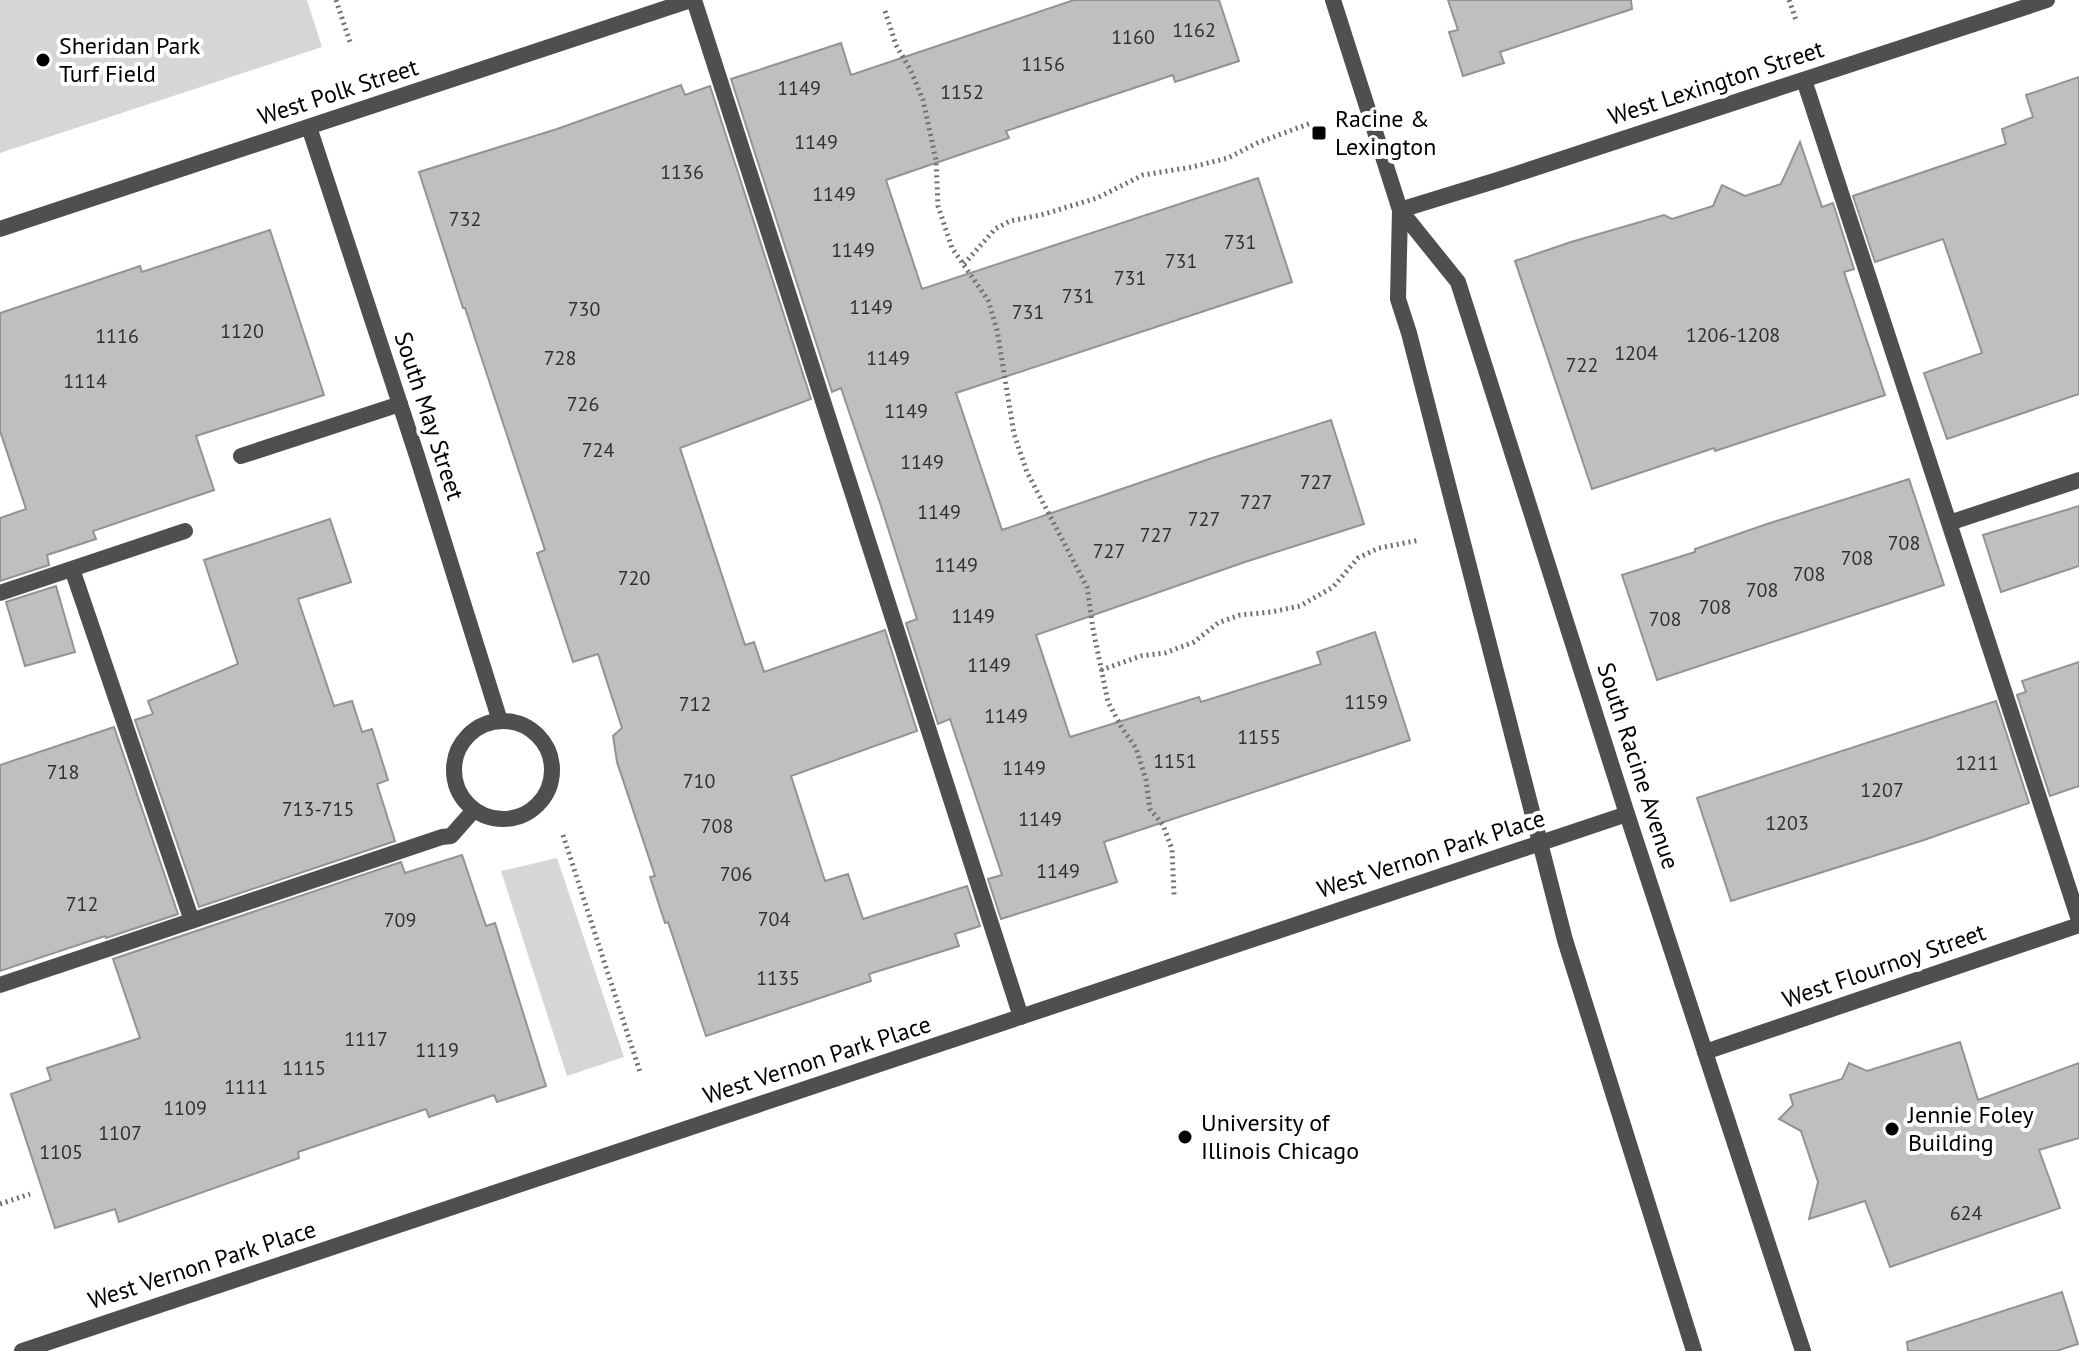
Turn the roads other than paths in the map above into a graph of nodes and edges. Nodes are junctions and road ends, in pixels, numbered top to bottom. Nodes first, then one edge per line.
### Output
1 (692, 0) edge
2 (1333, 0) edge
3 (2047, 0) edge
4 (1804, 80) junction
5 (309, 127) junction
6 (1400, 210) junction
7 (0, 229) edge
8 (400, 404) junction
9 (241, 456) dead end
10 (2079, 480) edge
11 (1949, 523) junction
12 (185, 531) dead end
13 (72, 569) junction
14 (0, 593) edge
15 (500, 721) junction
16 (474, 810) junction
17 (1627, 814) junction
18 (1539, 844) junction
19 (192, 921) junction
20 (2079, 922) edge
21 (0, 985) edge
22 (1021, 1017) junction
23 (1705, 1052) junction
24 (22, 1351) edge
25 (1694, 1351) edge
26 (1803, 1351) edge

1 - 5 street, West Polk Street
1 - 22 street
2 - 6 street, South Racine Avenue
3 - 4 street, West Lexington Street
4 - 6 street, West Lexington Street
4 - 11 street
5 - 7 street, West Polk Street
5 - 8 street, South May Street
6 - 17 street, South Racine Avenue
6 - 18 street, South Racine Avenue
8 - 9 street
8 - 15 street, South May Street
10 - 11 street
11 - 20 street
12 - 13 street
13 - 14 street
13 - 19 street
15 - 16 street
15 - 16 street
16 - 19 street
17 - 18 street, West Vernon Park Place
17 - 23 street, South Racine Avenue
18 - 22 street, West Vernon Park Place
18 - 25 street, South Racine Avenue
19 - 21 street
20 - 23 street, West Flournoy Street
22 - 24 street, West Vernon Park Place
23 - 26 street, South Racine Avenue

